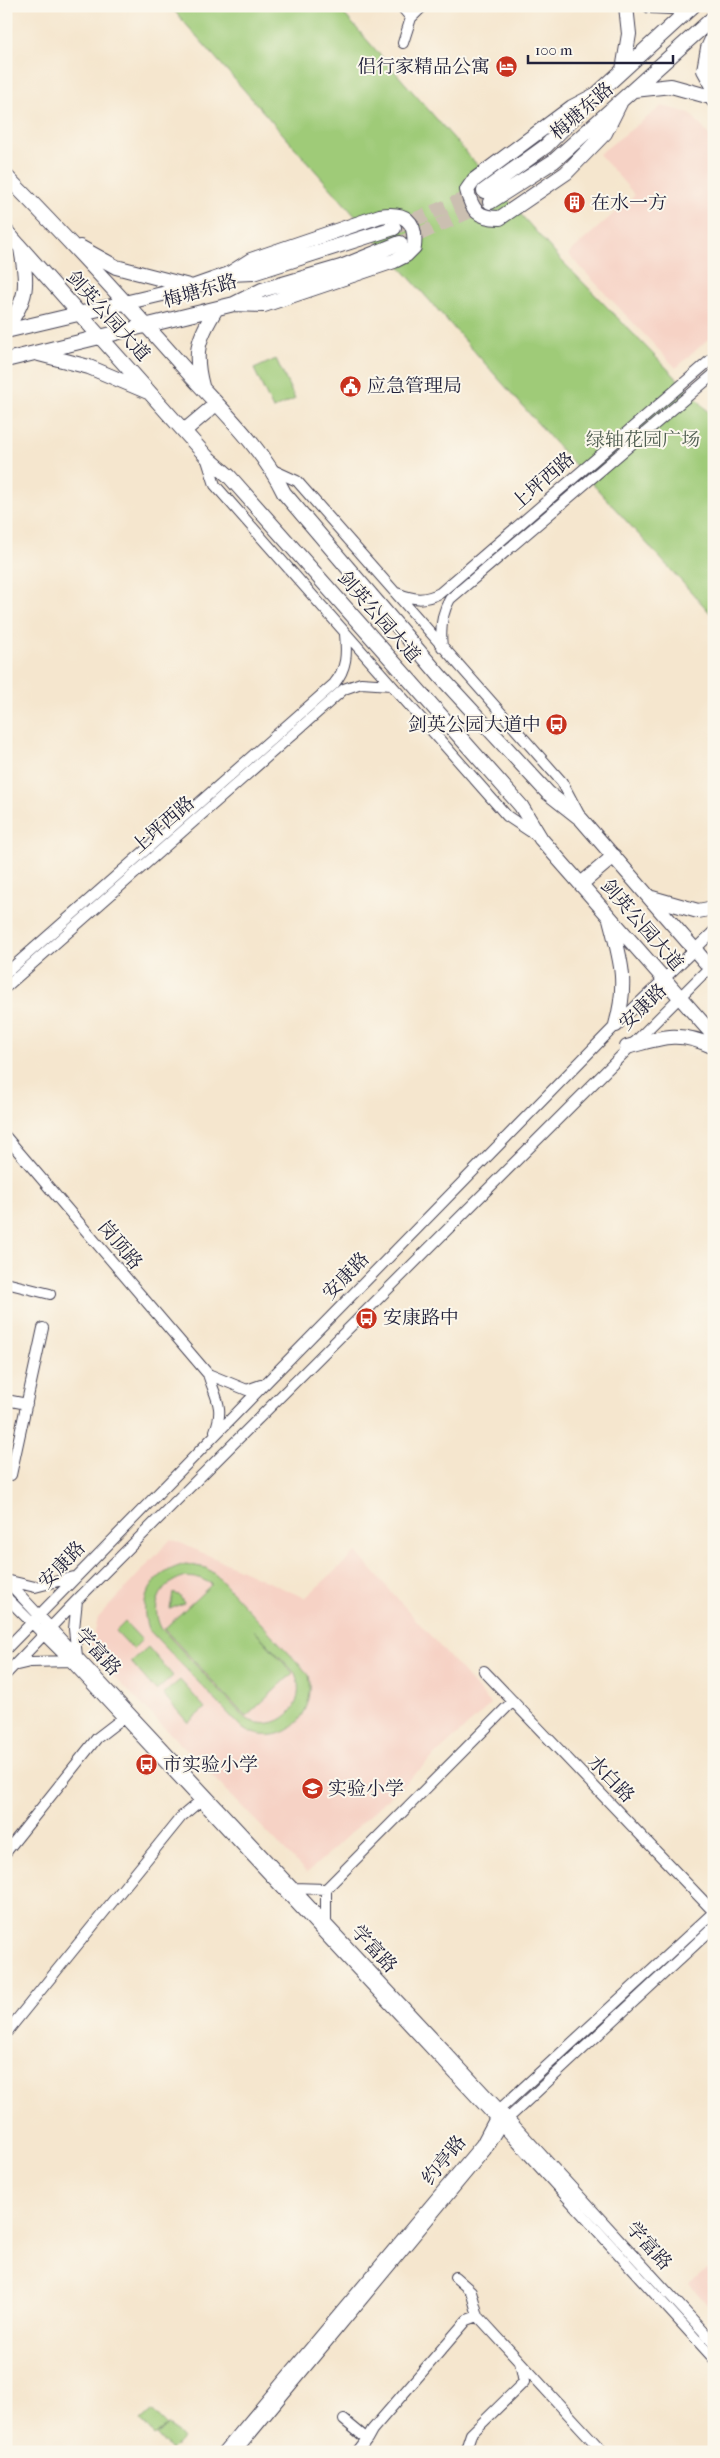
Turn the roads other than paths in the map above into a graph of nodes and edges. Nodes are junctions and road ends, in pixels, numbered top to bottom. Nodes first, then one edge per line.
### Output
1 (401, 6) edge
2 (423, 6) edge
3 (626, 6) edge
4 (650, 6) edge
5 (692, 7) edge
6 (714, 17) edge
7 (411, 18) junction
8 (714, 35) edge
9 (403, 43) dead end
10 (622, 70) junction
11 (634, 90) junction
12 (596, 94) junction
13 (711, 96) edge
14 (620, 103) junction
15 (6, 176) edge
16 (394, 228) tunnel mouth
17 (6, 231) edge
18 (71, 242) junction
19 (400, 243) tunnel mouth
20 (21, 248) junction
21 (229, 274) junction
22 (192, 287) junction
23 (126, 302) junction
24 (234, 304) junction
25 (216, 309) junction
26 (80, 314) junction
27 (146, 326) junction
28 (6, 330) edge
29 (101, 337) junction
30 (33, 353) junction
31 (714, 358) edge
32 (6, 360) edge
33 (714, 374) edge
34 (203, 389) junction
35 (152, 394) junction
36 (216, 404) junction
37 (184, 431) junction
38 (206, 456) junction
39 (273, 470) junction
40 (396, 593) junction
41 (346, 634) junction
42 (442, 648) junction
43 (391, 685) junction
44 (581, 819) junction
45 (541, 839) junction
46 (614, 856) junction
47 (581, 884) junction
48 (650, 897) junction
49 (714, 908) edge
50 (609, 916) junction
51 (714, 931) edge
52 (695, 949) junction
53 (712, 967) edge
54 (6, 974) edge
55 (664, 979) junction
56 (6, 987) edge
57 (679, 996) junction
58 (616, 1025) junction
59 (714, 1036) edge
60 (628, 1047) junction
61 (714, 1047) edge
62 (6, 1137) edge
63 (6, 1283) edge
64 (50, 1294) dead end
65 (42, 1328) dead end
66 (208, 1374) junction
67 (265, 1383) junction
68 (6, 1400) edge
69 (26, 1404) junction
70 (213, 1436) junction
71 (11, 1475) dead end
72 (105, 1546) junction
73 (118, 1559) junction
74 (75, 1577) junction
75 (6, 1580) edge
76 (6, 1597) edge
77 (76, 1600) junction
78 (35, 1619) junction
79 (50, 1626) junction
80 (6, 1649) edge
81 (74, 1659) junction
82 (9, 1670) edge
83 (484, 1671) dead end
84 (513, 1701) junction
85 (123, 1718) junction
86 (200, 1801) junction
87 (6, 1852) edge
88 (293, 1888) junction
89 (326, 1889) junction
90 (714, 1912) edge
91 (326, 1924) junction
92 (714, 1927) edge
93 (6, 2033) edge
94 (501, 2117) junction
95 (455, 2277) dead end
96 (478, 2316) junction
97 (714, 2343) edge
98 (714, 2359) edge
99 (520, 2361) junction
100 (344, 2420) dead end
101 (367, 2439) junction
102 (223, 2452) edge
103 (236, 2452) edge
104 (357, 2452) edge
105 (465, 2452) edge
106 (603, 2452) edge

1 - 7 street
2 - 7 street
3 - 10 main road
4 - 5 main road
5 - 10 main road, 梅塘东路
6 - 11 main road, 梅塘东路
7 - 9 street
8 - 13 main road
10 - 12 main road, 梅塘东路
11 - 13 main road
11 - 14 main road, 梅塘东路
12 - 14 main road, 梅塘东路
12 - 14 main road
15 - 18 main road, 剑英公园大道
16 - 21 main road, 梅塘东路
17 - 20 main road, 剑英公园大道
18 - 22 main road
18 - 23 main road, 剑英公园大道
19 - 24 main road, 梅塘东路
20 - 26 main road, 剑英公园大道
20 - 28 main road
21 - 22 main road, 梅塘东路
21 - 24 main road
22 - 23 main road, 梅塘东路
23 - 26 main road, 梅塘东路
23 - 27 main road, 剑英公园大道
24 - 25 main road, 梅塘东路
25 - 27 main road, 梅塘东路
25 - 34 main road
26 - 28 main road, 梅塘东路
26 - 29 main road, 剑英公园大道
27 - 29 main road, 梅塘东路
27 - 34 main road, 剑英公园大道
29 - 30 main road, 梅塘东路
29 - 35 main road, 剑英公园大道
30 - 32 main road, 梅塘东路
30 - 35 main road
31 - 40 street, 上坪西路
33 - 42 street, 上坪西路
34 - 36 main road, 剑英公园大道
35 - 37 main road, 剑英公园大道
36 - 37 main road
36 - 39 main road, 剑英公园大道
37 - 38 main road, 剑英公园大道
38 - 41 street
38 - 45 main road, 剑英公园大道
39 - 40 street
39 - 44 main road, 剑英公园大道
40 - 42 street
41 - 43 street
41 - 54 street, 上坪西路
42 - 44 street
43 - 45 street
43 - 56 street, 上坪西路
44 - 46 main road, 剑英公园大道
45 - 47 main road, 剑英公园大道
46 - 47 main road
46 - 48 main road, 剑英公园大道
47 - 50 main road, 剑英公园大道
48 - 49 main road
48 - 52 main road, 剑英公园大道
50 - 55 main road, 剑英公园大道
50 - 58 main road
51 - 52 street, 安康路
52 - 53 main road, 剑英公园大道
52 - 55 street, 安康路
53 - 57 street, 安康路
55 - 57 main road, 剑英公园大道
55 - 58 street, 安康路
57 - 59 main road, 剑英公园大道
57 - 60 street, 安康路
58 - 67 street, 安康路
60 - 61 main road
60 - 73 street, 安康路
62 - 66 street, 岗顶路
63 - 64 street
65 - 69 street
66 - 67 street
66 - 70 street
67 - 70 street, 安康路
68 - 69 street
69 - 71 street
70 - 72 street, 安康路
72 - 73 street
72 - 74 street, 安康路
73 - 77 street, 安康路
74 - 75 street
74 - 78 street, 安康路
75 - 78 street, 学富路
76 - 78 street, 学富路
77 - 79 street, 安康路
77 - 81 street
78 - 79 street, 学富路
78 - 80 street, 安康路
78 - 81 street, 学富路
79 - 81 street, 学富路
79 - 82 street, 安康路
81 - 82 street
81 - 85 street, 学富路
81 - 88 street, 学富路
83 - 84 street, 水白路
84 - 89 street
84 - 90 street, 水白路
85 - 86 street, 学富路
85 - 87 street
86 - 93 street
86 - 94 street, 学富路
88 - 89 street
88 - 91 street, 学富路
89 - 91 street
90 - 94 street, 约亭路
91 - 94 street, 学富路
92 - 94 street, 约亭路
94 - 97 street, 学富路
94 - 98 street, 学富路
94 - 102 street, 约亭路
94 - 103 street, 约亭路
95 - 96 street
96 - 99 street
96 - 101 street
99 - 105 street
99 - 106 street
100 - 101 street
101 - 104 street

